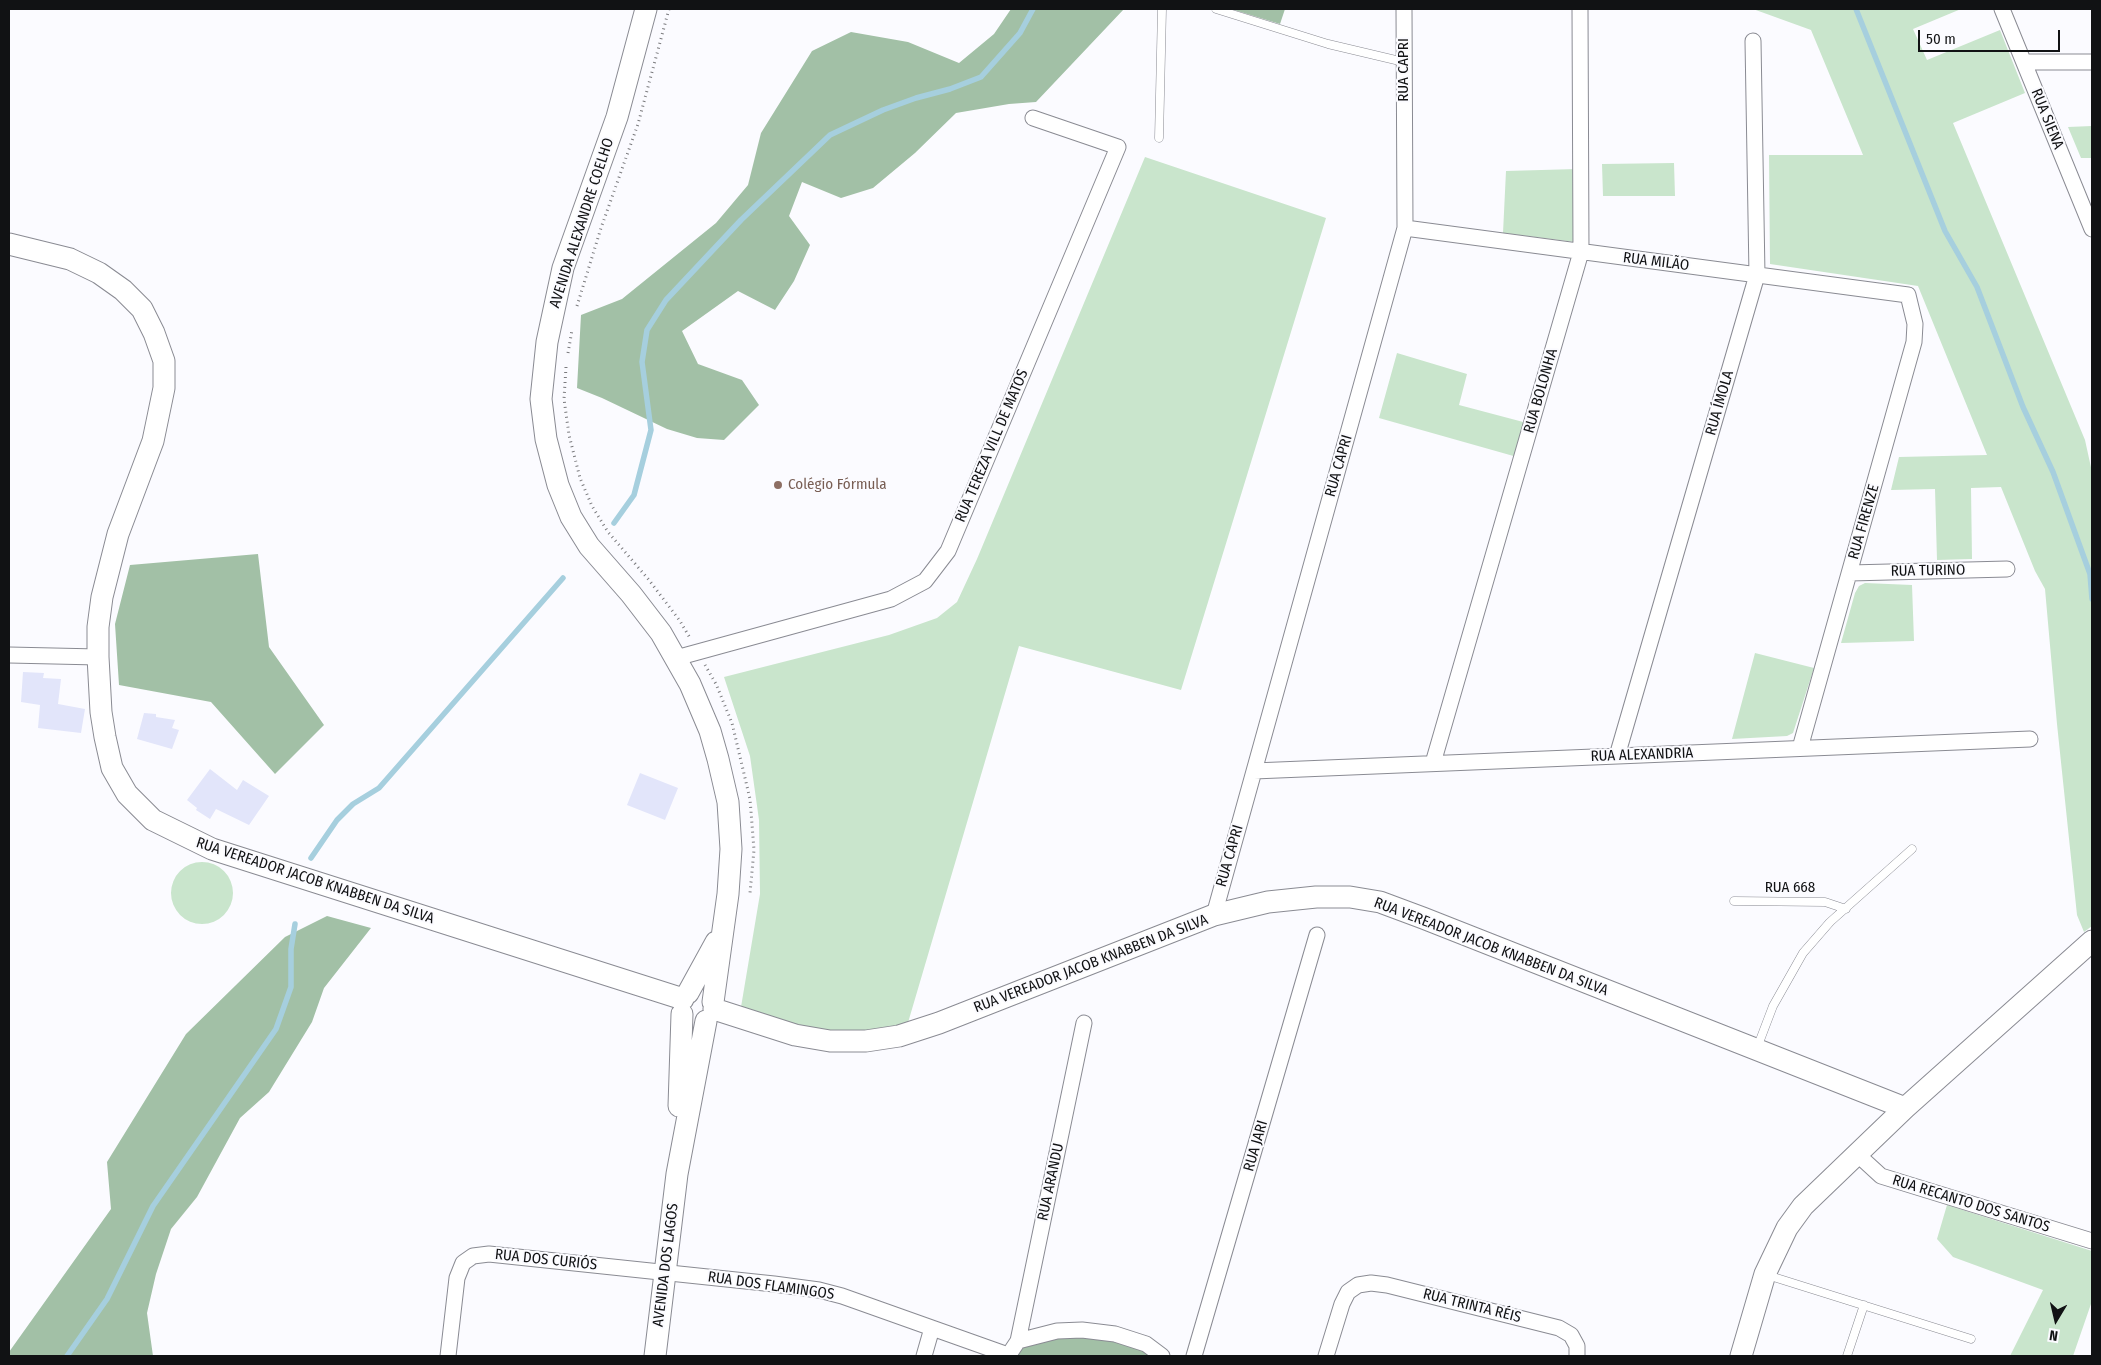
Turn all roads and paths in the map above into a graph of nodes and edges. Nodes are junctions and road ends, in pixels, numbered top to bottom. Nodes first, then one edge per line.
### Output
1 (646, 9) edge
2 (669, 9) edge
3 (1162, 9) edge
4 (1216, 9) edge
5 (1404, 9) edge
6 (1580, 9) edge
7 (2002, 9) edge
8 (1753, 41) dead end
9 (1404, 62) junction
10 (2024, 62) junction
11 (2092, 62) edge
12 (1033, 118) dead end
13 (1160, 138) dead end
14 (1405, 228) junction
15 (2092, 228) edge
16 (9, 244) edge
17 (1581, 252) junction
18 (1757, 275) junction
19 (1908, 295) joint
20 (577, 308) dead end
21 (573, 324) dead end
22 (567, 357) dead end
23 (566, 365) dead end
24 (2007, 569) dead end
25 (1850, 573) junction
26 (698, 652) junction
27 (9, 655) edge
28 (98, 657) junction
29 (676, 658) junction
30 (2030, 739) dead end
31 (1800, 748) junction
32 (1617, 756) junction
33 (1433, 763) junction
34 (1254, 771) junction
35 (1912, 849) dead end
36 (749, 896) dead end
37 (1734, 901) dead end
38 (1846, 908) junction
39 (1214, 915) junction
40 (723, 931) junction
41 (1317, 935) dead end
42 (2092, 941) edge
43 (685, 1002) junction
44 (711, 1011) junction
45 (1084, 1023) dead end
46 (1757, 1050) junction
47 (1905, 1108) junction
48 (1856, 1154) junction
49 (677, 1174) junction
50 (2092, 1241) edge
51 (666, 1272) junction
52 (1765, 1274) junction
53 (1864, 1305) junction
54 (932, 1328) junction
55 (1971, 1339) dead end
56 (1018, 1341) junction
57 (1577, 1351) edge
58 (448, 1356) edge
59 (655, 1356) edge
60 (924, 1356) edge
61 (1008, 1356) edge
62 (1162, 1356) edge
63 (1194, 1356) edge
64 (1326, 1356) edge
65 (1741, 1356) edge
66 (1848, 1356) edge

1 - 29 main road, AVENIDA ALEXANDRE COELHO
2 - 20 path
3 - 13 lane
4 - 9 lane
5 - 9 street, RUA CAPRI
6 - 17 street, RUA BOLONHA
7 - 10 street, RUA SIENA
8 - 18 street, RUA ÍMOLA
9 - 14 street, RUA CAPRI
10 - 11 street
10 - 15 street, RUA SIENA
12 - 26 street, RUA TEREZA VILL DE MATOS
14 - 17 street, RUA MILÃO
14 - 34 street, RUA CAPRI
16 - 28 main road, RUA VEREADOR JACOB KNABBEN DA SILVA
17 - 18 street, RUA MILÃO
17 - 33 street, RUA BOLONHA
18 - 19 street, RUA MILÃO
18 - 32 street, RUA ÍMOLA
19 - 25 street, RUA FIRENZE
21 - 22 path
23 - 26 path
24 - 25 street, RUA TURINO
25 - 31 street, RUA FIRENZE
26 - 29 street, RUA TEREZA VILL DE MATOS
26 - 36 path
27 - 28 street
28 - 43 main road, RUA VEREADOR JACOB KNABBEN DA SILVA
29 - 40 main road, AVENIDA ALEXANDRE COELHO
30 - 31 street, RUA ALEXANDRIA
31 - 32 street, RUA ALEXANDRIA
32 - 33 street, RUA ALEXANDRIA
33 - 34 street, RUA ALEXANDRIA
34 - 39 street, RUA CAPRI
35 - 38 lane
37 - 38 lane, RUA 668
38 - 46 lane
39 - 44 main road, RUA VEREADOR JACOB KNABBEN DA SILVA
39 - 46 main road, RUA VEREADOR JACOB KNABBEN DA SILVA
40 - 43 main road, AVENIDA ALEXANDRE COELHO
40 - 44 main road, AVENIDA ALEXANDRE COELHO
41 - 63 street, RUA JARI
42 - 47 main road
43 - 44 main road
43 - 44 main road
43 - 49 main road, AVENIDA DOS LAGOS
44 - 49 main road, AVENIDA DOS LAGOS
45 - 56 street, RUA ARANDU
46 - 47 main road, RUA VEREADOR JACOB KNABBEN DA SILVA
47 - 48 main road
48 - 50 street, RUA RECANTO DOS SANTOS
48 - 52 main road
49 - 51 main road, AVENIDA DOS LAGOS
51 - 54 street, RUA DOS FLAMINGOS
51 - 58 street, RUA DOS CURIÓS
51 - 59 main road, AVENIDA DOS LAGOS
52 - 53 lane
52 - 65 main road
53 - 55 lane
53 - 66 lane
54 - 60 street
54 - 61 street, RUA DOS FLAMINGOS
56 - 61 street
56 - 62 street
57 - 64 street, RUA TRINTA RÉIS

